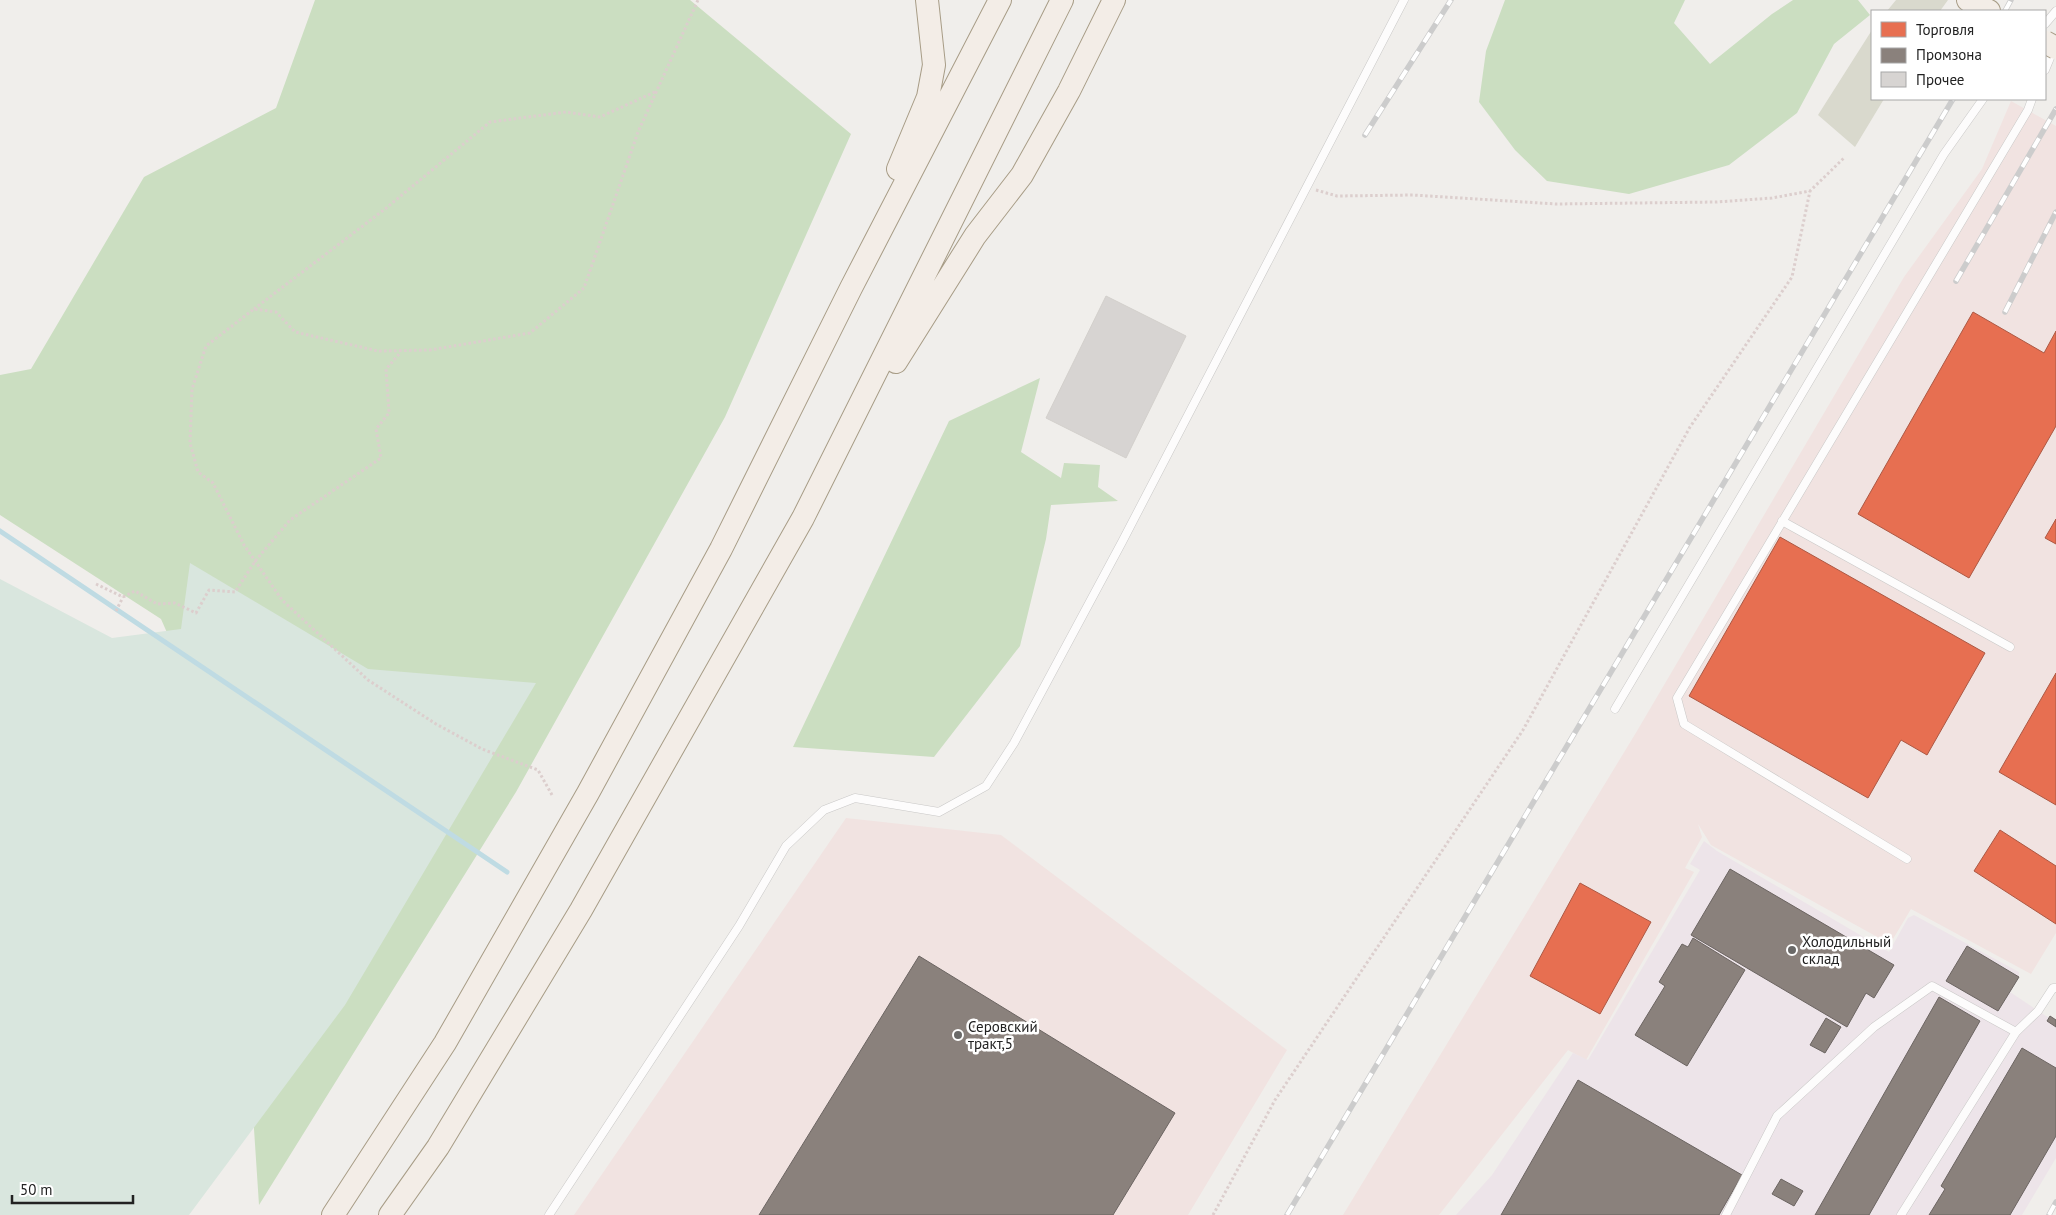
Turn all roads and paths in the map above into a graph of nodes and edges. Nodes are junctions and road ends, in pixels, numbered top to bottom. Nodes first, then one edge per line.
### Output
1 (698, 0) edge
2 (927, 0) edge
3 (1000, 0) edge
4 (1062, 0) edge
5 (1114, 0) edge
6 (1404, 0) edge
7 (1968, 0) edge
8 (1987, 10) edge
9 (2056, 11) edge
10 (2046, 23) edge
11 (2056, 46) edge
12 (2046, 68) edge
13 (657, 90) junction
14 (1983, 100) edge
15 (2032, 100) edge
16 (1845, 157) dead end
17 (1305, 187) junction
18 (1810, 191) junction
19 (851, 288) junction
20 (254, 309) junction
21 (400, 353) dead end
22 (803, 518) junction
23 (1782, 521) junction
24 (256, 560) junction
25 (96, 584) dead end
26 (123, 597) junction
27 (116, 611) dead end
28 (2010, 648) dead end
29 (1615, 709) dead end
30 (552, 795) dead end
31 (1907, 859) dead end
32 (2056, 988) edge
33 (2016, 1032) junction
34 (333, 1215) edge
35 (390, 1215) edge
36 (549, 1215) edge
37 (1214, 1215) edge
38 (1726, 1215) edge
39 (1901, 1215) edge

1 - 13 path
2 - 19 main road
3 - 19 main road
4 - 22 main road
5 - 22 main road
6 - 17 lane
7 - 8 main road
9 - 10 lane
11 - 12 lane
13 - 20 path
13 - 20 path
14 - 29 lane
15 - 23 lane
16 - 18 path
17 - 18 path
17 - 36 lane
18 - 37 path
19 - 34 main road
20 - 24 path
21 - 24 path
22 - 35 main road
23 - 28 lane
23 - 31 lane
24 - 26 path
24 - 30 path
25 - 26 path
26 - 27 path
32 - 33 lane
33 - 38 lane
33 - 39 lane

